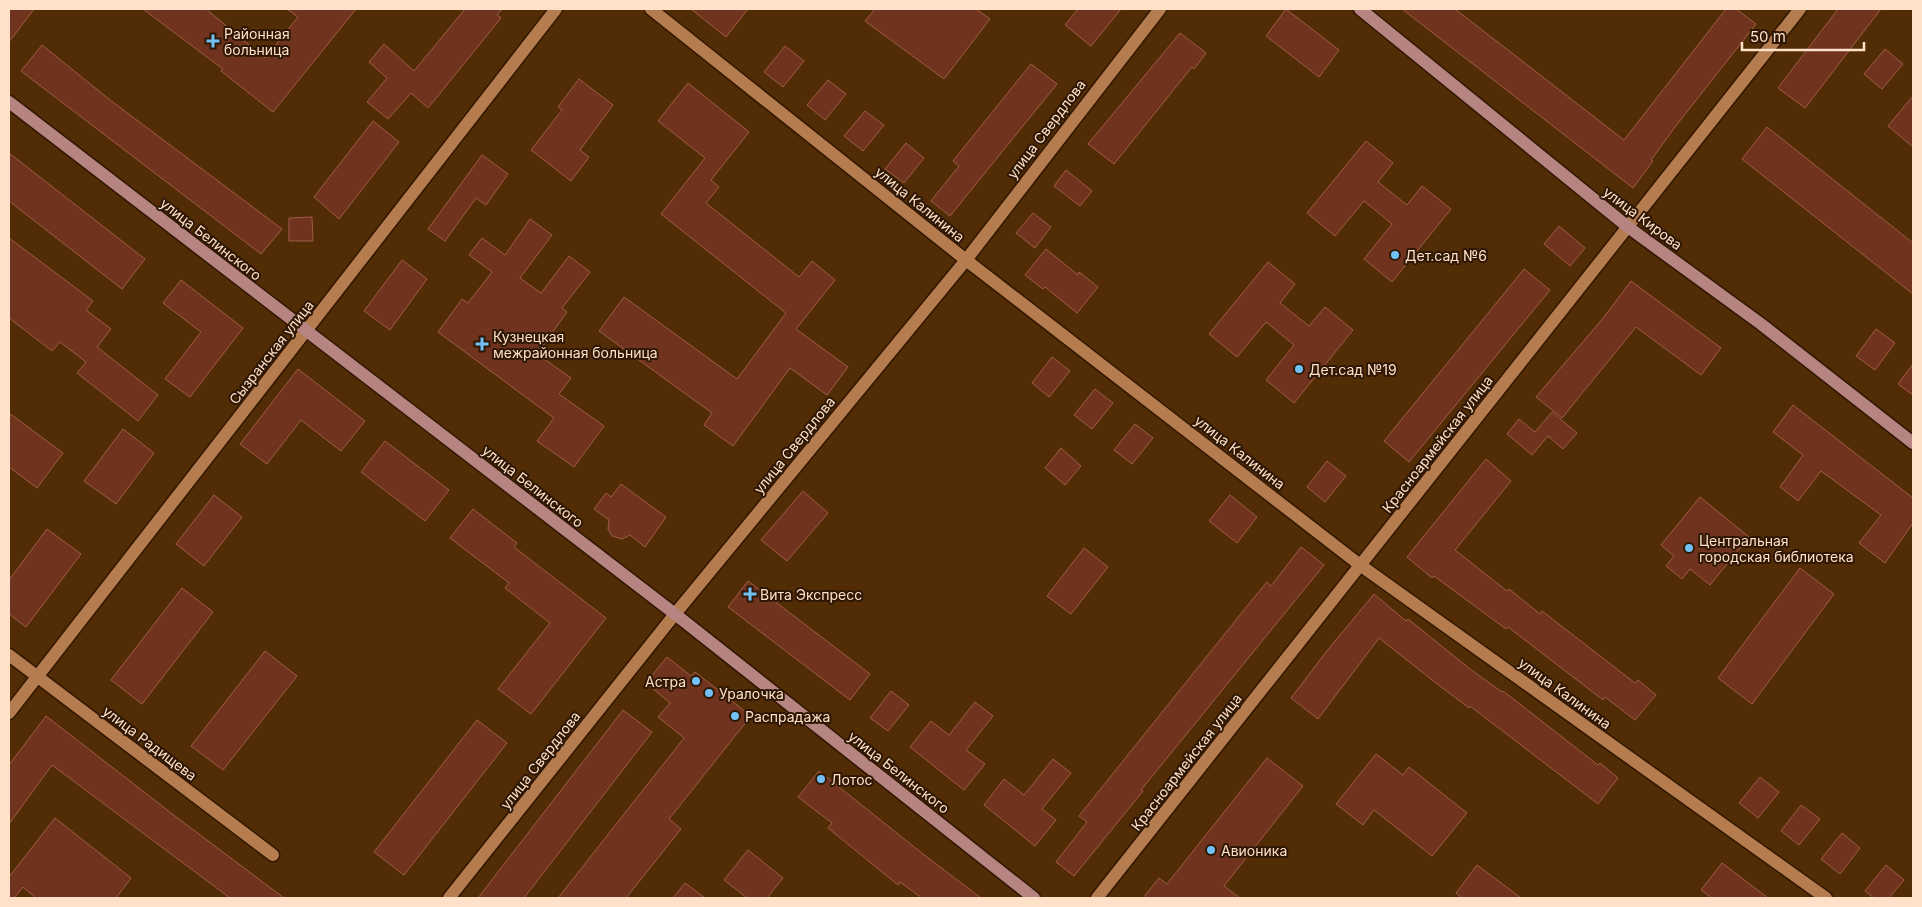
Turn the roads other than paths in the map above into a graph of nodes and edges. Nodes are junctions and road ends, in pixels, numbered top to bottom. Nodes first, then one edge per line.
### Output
1 (556, 9) edge
2 (651, 9) edge
3 (1160, 9) edge
4 (1360, 9) edge
5 (1800, 9) edge
6 (9, 102) edge
7 (1628, 227) junction
8 (966, 260) junction
9 (306, 330) junction
10 (1913, 444) edge
11 (1360, 565) junction
12 (675, 614) junction
13 (9, 655) edge
14 (37, 676) junction
15 (9, 713) edge
16 (273, 855) dead end
17 (449, 898) edge
18 (1034, 898) edge
19 (1097, 898) edge
20 (1826, 898) edge

1 - 9 street, Сызранская улица
2 - 8 street, улица Калинина
3 - 8 street, улица Свердлова
4 - 7 street, улица Кирова
5 - 7 street, Красноармейская улица
6 - 9 street, улица Белинского
7 - 10 street, улица Кирова
7 - 11 street, Красноармейская улица
8 - 11 street, улица Калинина
8 - 12 street, улица Свердлова
9 - 12 street, улица Белинского
9 - 14 street, Сызранская улица
11 - 19 street, Красноармейская улица
11 - 20 street, улица Калинина
12 - 17 street, улица Свердлова
12 - 18 street, улица Белинского
13 - 14 street, улица Радищева
14 - 15 street, Сызранская улица
14 - 16 street, улица Радищева

